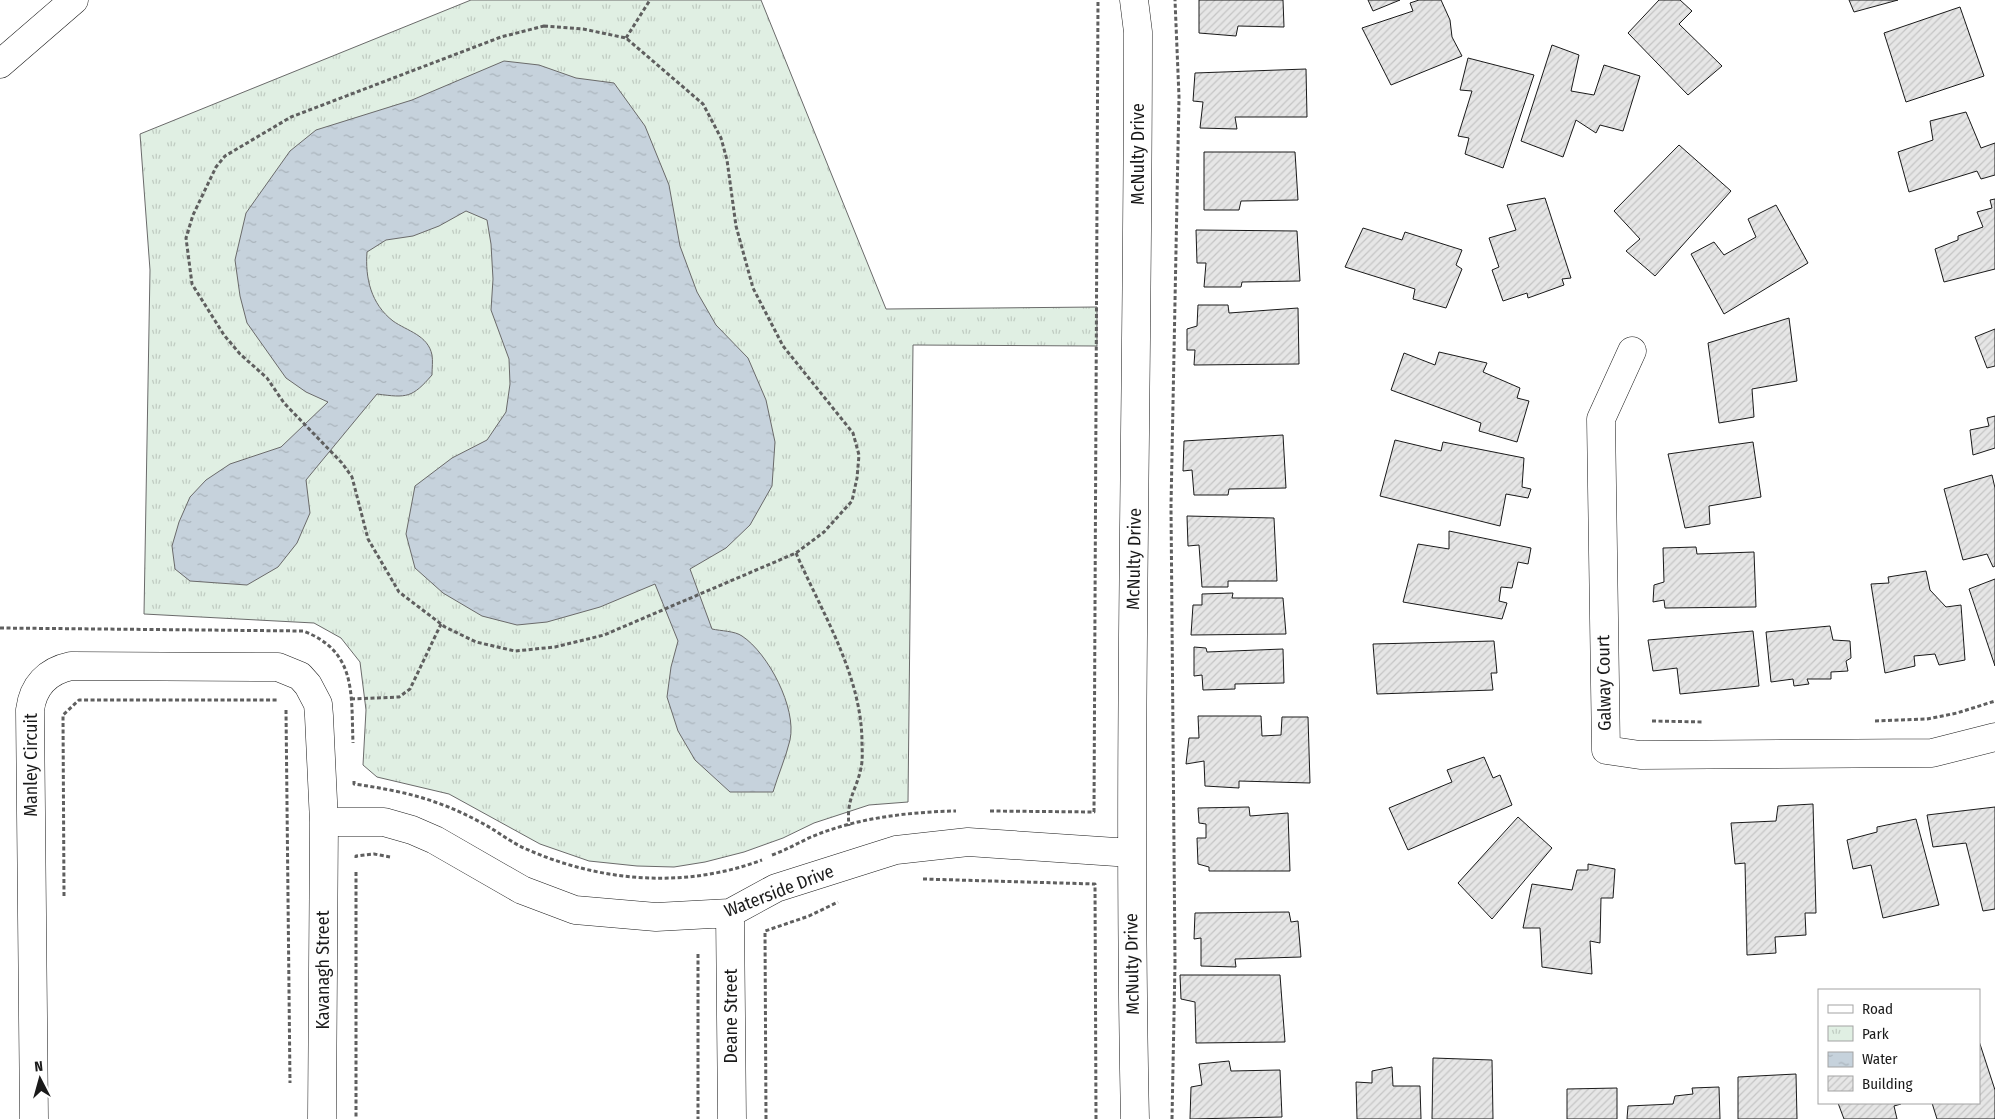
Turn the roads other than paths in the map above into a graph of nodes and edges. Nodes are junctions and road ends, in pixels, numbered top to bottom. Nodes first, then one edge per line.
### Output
1 (74, 0) edge
2 (1134, 0) edge
3 (0, 64) edge
4 (1632, 351) dead end
5 (1995, 736) edge
6 (324, 822) junction
7 (1131, 853) junction
8 (730, 913) junction
9 (34, 1119) edge
10 (322, 1119) edge
11 (732, 1119) edge
12 (1135, 1119) edge

1 - 3 street
2 - 7 street, McNulty Drive
4 - 5 street, Galway Court
6 - 8 street, Waterside Drive
6 - 9 street, Manley Circuit
6 - 10 street, Kavanagh Street
7 - 8 street, Waterside Drive
7 - 12 street, McNulty Drive
8 - 11 street, Deane Street

